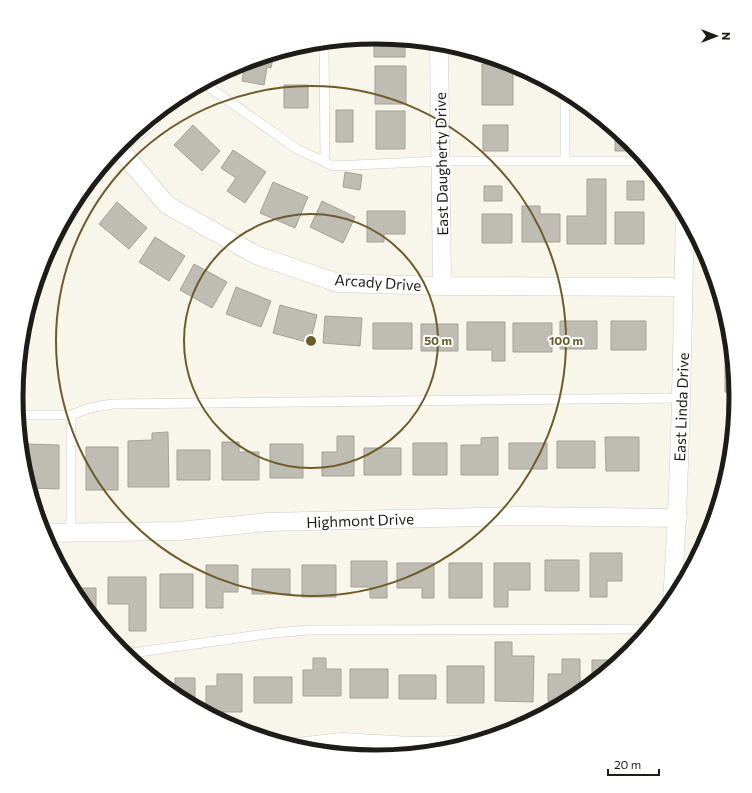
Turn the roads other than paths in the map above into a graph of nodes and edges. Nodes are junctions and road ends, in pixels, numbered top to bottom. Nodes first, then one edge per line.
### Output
1 (324, 48) edge
2 (439, 49) edge
3 (209, 86) edge
4 (565, 99) edge
5 (122, 151) edge
6 (441, 161) junction
7 (325, 162) junction
8 (565, 162) junction
9 (639, 162) edge
10 (685, 225) edge
11 (442, 286) junction
12 (683, 287) junction
13 (681, 398) junction
14 (24, 415) edge
15 (71, 415) junction
16 (678, 518) junction
17 (71, 532) junction
18 (50, 533) edge
19 (682, 571) edge
20 (641, 629) edge
21 (132, 652) edge
22 (319, 745) edge
23 (404, 748) edge

1 - 7 lane
2 - 6 street, East Daugherty Drive
3 - 7 lane
4 - 8 lane
5 - 11 street, Arcady Drive
6 - 7 lane
6 - 8 lane
6 - 11 street, East Daugherty Drive
8 - 9 lane
10 - 12 street, East Linda Drive
11 - 12 street, Arcady Drive
12 - 13 street, East Linda Drive
13 - 15 lane
13 - 16 street, East Linda Drive
14 - 15 lane
15 - 17 lane
16 - 17 street, Highmont Drive
16 - 19 street, East Linda Drive
17 - 18 street, Highmont Drive
20 - 21 lane
22 - 23 street

